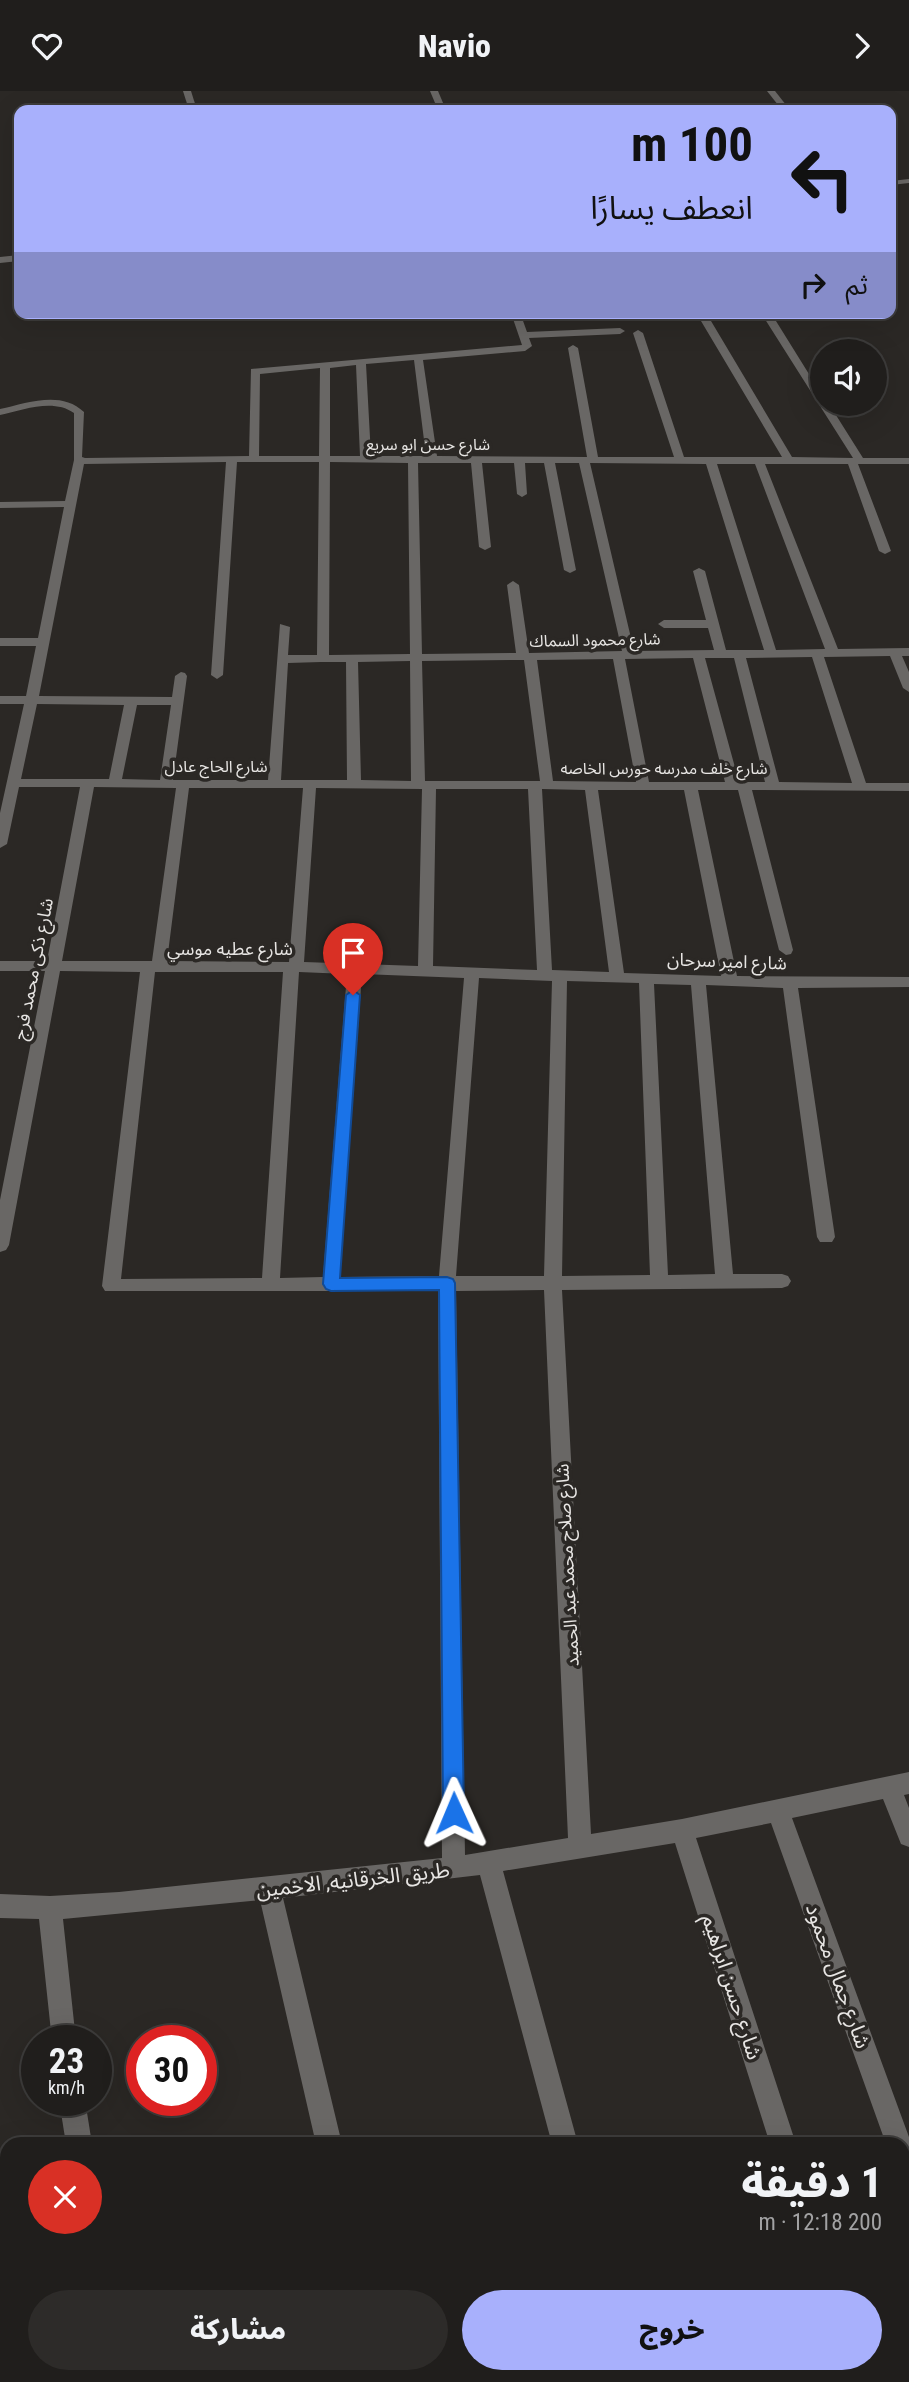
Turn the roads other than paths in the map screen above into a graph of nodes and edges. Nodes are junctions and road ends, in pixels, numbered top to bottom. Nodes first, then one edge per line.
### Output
1 (771, 91) edge
2 (782, 105) edge
3 (518, 319) edge
4 (770, 319) edge
5 (706, 321) dead end
6 (620, 331) dead end
7 (638, 333) dead end
8 (523, 334) junction
9 (573, 348) dead end
10 (418, 357) junction
11 (361, 361) junction
12 (325, 364) junction
13 (810, 382) edge
14 (0, 412) edge
15 (830, 416) edge
16 (232, 459) junction
17 (254, 459) junction
18 (79, 460) junction
19 (326, 460) junction
20 (366, 460) junction
21 (413, 460) junction
22 (432, 460) junction
23 (477, 460) junction
24 (519, 460) junction
25 (549, 460) junction
26 (588, 460) junction
27 (680, 460) junction
28 (711, 461) junction
29 (759, 461) junction
30 (789, 461) junction
31 (856, 461) junction
32 (909, 461) edge
33 (522, 494) dead end
34 (71, 504) junction
35 (0, 505) edge
36 (485, 547) dead end
37 (885, 551) dead end
38 (570, 570) dead end
39 (699, 571) dead end
40 (513, 585) dead end
41 (664, 624) dead end
42 (713, 624) junction
43 (284, 627) dead end
44 (0, 642) edge
45 (44, 642) junction
46 (902, 652) edge
47 (817, 653) junction
48 (833, 653) junction
49 (739, 654) junction
50 (771, 654) junction
51 (624, 655) junction
52 (698, 655) junction
53 (721, 655) junction
54 (526, 657) junction
55 (352, 658) junction
56 (416, 658) junction
57 (282, 659) junction
58 (323, 659) junction
59 (217, 675) dead end
60 (181, 676) dead end
61 (909, 688) edge
62 (32, 699) junction
63 (0, 700) edge
64 (131, 700) junction
65 (177, 701) junction
66 (14, 783) junction
67 (88, 783) junction
68 (116, 783) junction
69 (183, 783) junction
70 (166, 784) junction
71 (274, 784) junction
72 (310, 784) junction
73 (354, 784) junction
74 (423, 785) junction
75 (541, 785) junction
76 (592, 785) junction
77 (643, 785) junction
78 (690, 786) junction
79 (739, 786) junction
80 (773, 786) junction
81 (860, 786) junction
82 (909, 787) edge
83 (0, 844) edge
84 (786, 950) dead end
85 (0, 966) edge
86 (153, 967) junction
87 (294, 967) junction
88 (53, 968) junction
89 (355, 969) junction
90 (425, 970) junction
91 (472, 972) junction
92 (552, 974) junction
93 (617, 976) junction
94 (646, 978) junction
95 (698, 979) junction
96 (730, 981) junction
97 (909, 982) edge
98 (790, 983) junction
99 (826, 1237) dead end
100 (0, 1245) edge
101 (725, 1281) junction
102 (782, 1281) dead end
103 (553, 1282) junction
104 (659, 1282) junction
105 (447, 1283) junction
106 (271, 1284) junction
107 (331, 1284) junction
108 (899, 1784) edge
109 (777, 1809) junction
110 (682, 1830) junction
111 (909, 1836) edge
112 (580, 1848) junction
113 (489, 1864) junction
114 (454, 1868) junction
115 (269, 1889) junction
116 (0, 1906) edge
117 (50, 1908) junction
118 (62, 2025) edge
119 (75, 2116) edge
120 (78, 2137) edge
121 (327, 2137) edge
122 (563, 2137) edge
123 (781, 2137) edge
124 (896, 2137) edge

1 - 2 street
3 - 8 street
4 - 13 street
5 - 30 street
6 - 8 street
7 - 27 street
8 - 10 street
9 - 26 street
10 - 11 street
10 - 22 street
11 - 12 street
11 - 20 street
12 - 17 street
12 - 19 street
14 - 18 street
15 - 31 street
16 - 17 street, شارع حسن ابو سريع
16 - 18 street, شارع حسن ابو سريع
16 - 59 street
17 - 19 street, شارع حسن ابو سريع
18 - 34 street
19 - 20 street, شارع حسن ابو سريع
19 - 58 street
20 - 21 street, شارع حسن ابو سريع
21 - 22 street, شارع حسن ابو سريع
21 - 56 street
22 - 23 street, شارع حسن ابو سريع
23 - 24 street, شارع حسن ابو سريع
23 - 36 street
24 - 25 street, شارع حسن ابو سريع
24 - 33 street
25 - 26 street, شارع حسن ابو سريع
25 - 38 street
26 - 27 street, شارع حسن ابو سريع
26 - 51 street
27 - 28 street, شارع حسن ابو سريع
28 - 29 street, شارع حسن ابو سريع
28 - 50 street
29 - 30 street, شارع حسن ابو سريع
29 - 48 street
30 - 31 street, شارع حسن ابو سريع
31 - 32 street, شارع حسن ابو سريع
31 - 37 street
34 - 35 street
34 - 45 street
39 - 42 street
40 - 54 street, شارع صلاح محمد عبد الحميد
41 - 42 street
42 - 53 street
43 - 57 street
44 - 45 street
45 - 62 street
46 - 48 street, شارع محمود السماك
46 - 61 street
47 - 48 street, شارع محمود السماك
47 - 50 street, شارع محمود السماك
47 - 81 street
49 - 50 street, شارع محمود السماك
49 - 53 street, شارع محمود السماك
49 - 80 street
51 - 52 street, شارع محمود السماك
51 - 54 street, شارع محمود السماك
51 - 77 street
52 - 53 street, شارع محمود السماك
52 - 79 street
54 - 56 street, شارع محمود السماك
54 - 75 street, شارع صلاح محمد عبد الحميد
55 - 56 street, شارع محمود السماك
55 - 58 street, شارع محمود السماك
55 - 73 street
56 - 74 street
57 - 58 street, شارع محمود السماك
57 - 71 street
60 - 65 street
62 - 63 street
62 - 64 street
62 - 66 street
64 - 65 street
64 - 68 street
65 - 70 street
66 - 67 street, شارع الحاج عادل
66 - 83 street
67 - 68 street, شارع الحاج عادل
67 - 88 street, شارع ذكى محمد فرج
68 - 70 street, شارع الحاج عادل
69 - 70 street, شارع الحاج عادل
69 - 71 street, شارع الحاج عادل
69 - 86 street
71 - 72 street, شارع الحاج عادل
72 - 73 street, شارع الحاج عادل
72 - 87 street
73 - 74 street, شارع الحاج عادل
74 - 75 street, شارع خلف مدرسه حورس الخاصه
74 - 90 street
75 - 76 street, شارع خلف مدرسه حورس الخاصه
75 - 92 street, شارع صلاح محمد عبد الحميد
76 - 77 street, شارع خلف مدرسه حورس الخاصه
76 - 93 street
77 - 78 street, شارع خلف مدرسه حورس الخاصه
78 - 79 street, شارع خلف مدرسه حورس الخاصه
78 - 96 street
79 - 80 street, شارع خلف مدرسه حورس الخاصه
79 - 84 street
80 - 81 street, شارع خلف مدرسه حورس الخاصه
81 - 82 street, شارع خلف مدرسه حورس الخاصه
85 - 88 street, شارع عطيه موسي
86 - 87 street, شارع عطيه موسي
86 - 88 street, شارع عطيه موسي
86 - 106 street
87 - 89 street, شارع عطيه موسي
87 - 106 street
88 - 100 street, شارع ذكى محمد فرج
89 - 90 street, شارع عطيه موسي
89 - 107 street
90 - 91 street, شارع عطيه موسي
91 - 92 street, شارع عطيه موسي
91 - 105 street
92 - 93 street, شارع امير سرحان
92 - 103 street, شارع صلاح محمد عبد الحميد
93 - 94 street, شارع امير سرحان
94 - 95 street, شارع امير سرحان
94 - 104 street
95 - 96 street, شارع امير سرحان
95 - 101 street
96 - 98 street, شارع امير سرحان
97 - 98 street, شارع امير سرحان
98 - 99 street
101 - 102 street
101 - 104 street
103 - 104 street
103 - 105 street
103 - 112 street, شارع صلاح محمد عبد الحميد
105 - 107 street
105 - 114 street
106 - 107 street
108 - 109 street, طريق الخرقانيه, الاخمين
108 - 111 street
109 - 110 street, طريق الخرقانيه, الاخمين
109 - 124 street, شارع جمال محمود
110 - 112 street, طريق الخرقانيه, الاخمين
110 - 123 street, شارع حسن ابراهيم
112 - 113 street, طريق الخرقانيه, الاخمين
113 - 114 street, طريق الخرقانيه, الاخمين
113 - 122 street
114 - 115 street, طريق الخرقانيه, الاخمين
115 - 117 street, طريق الخرقانيه, الاخمين
115 - 121 street
116 - 117 street, طريق الخرقانيه, الاخمين
117 - 118 street
119 - 120 street

